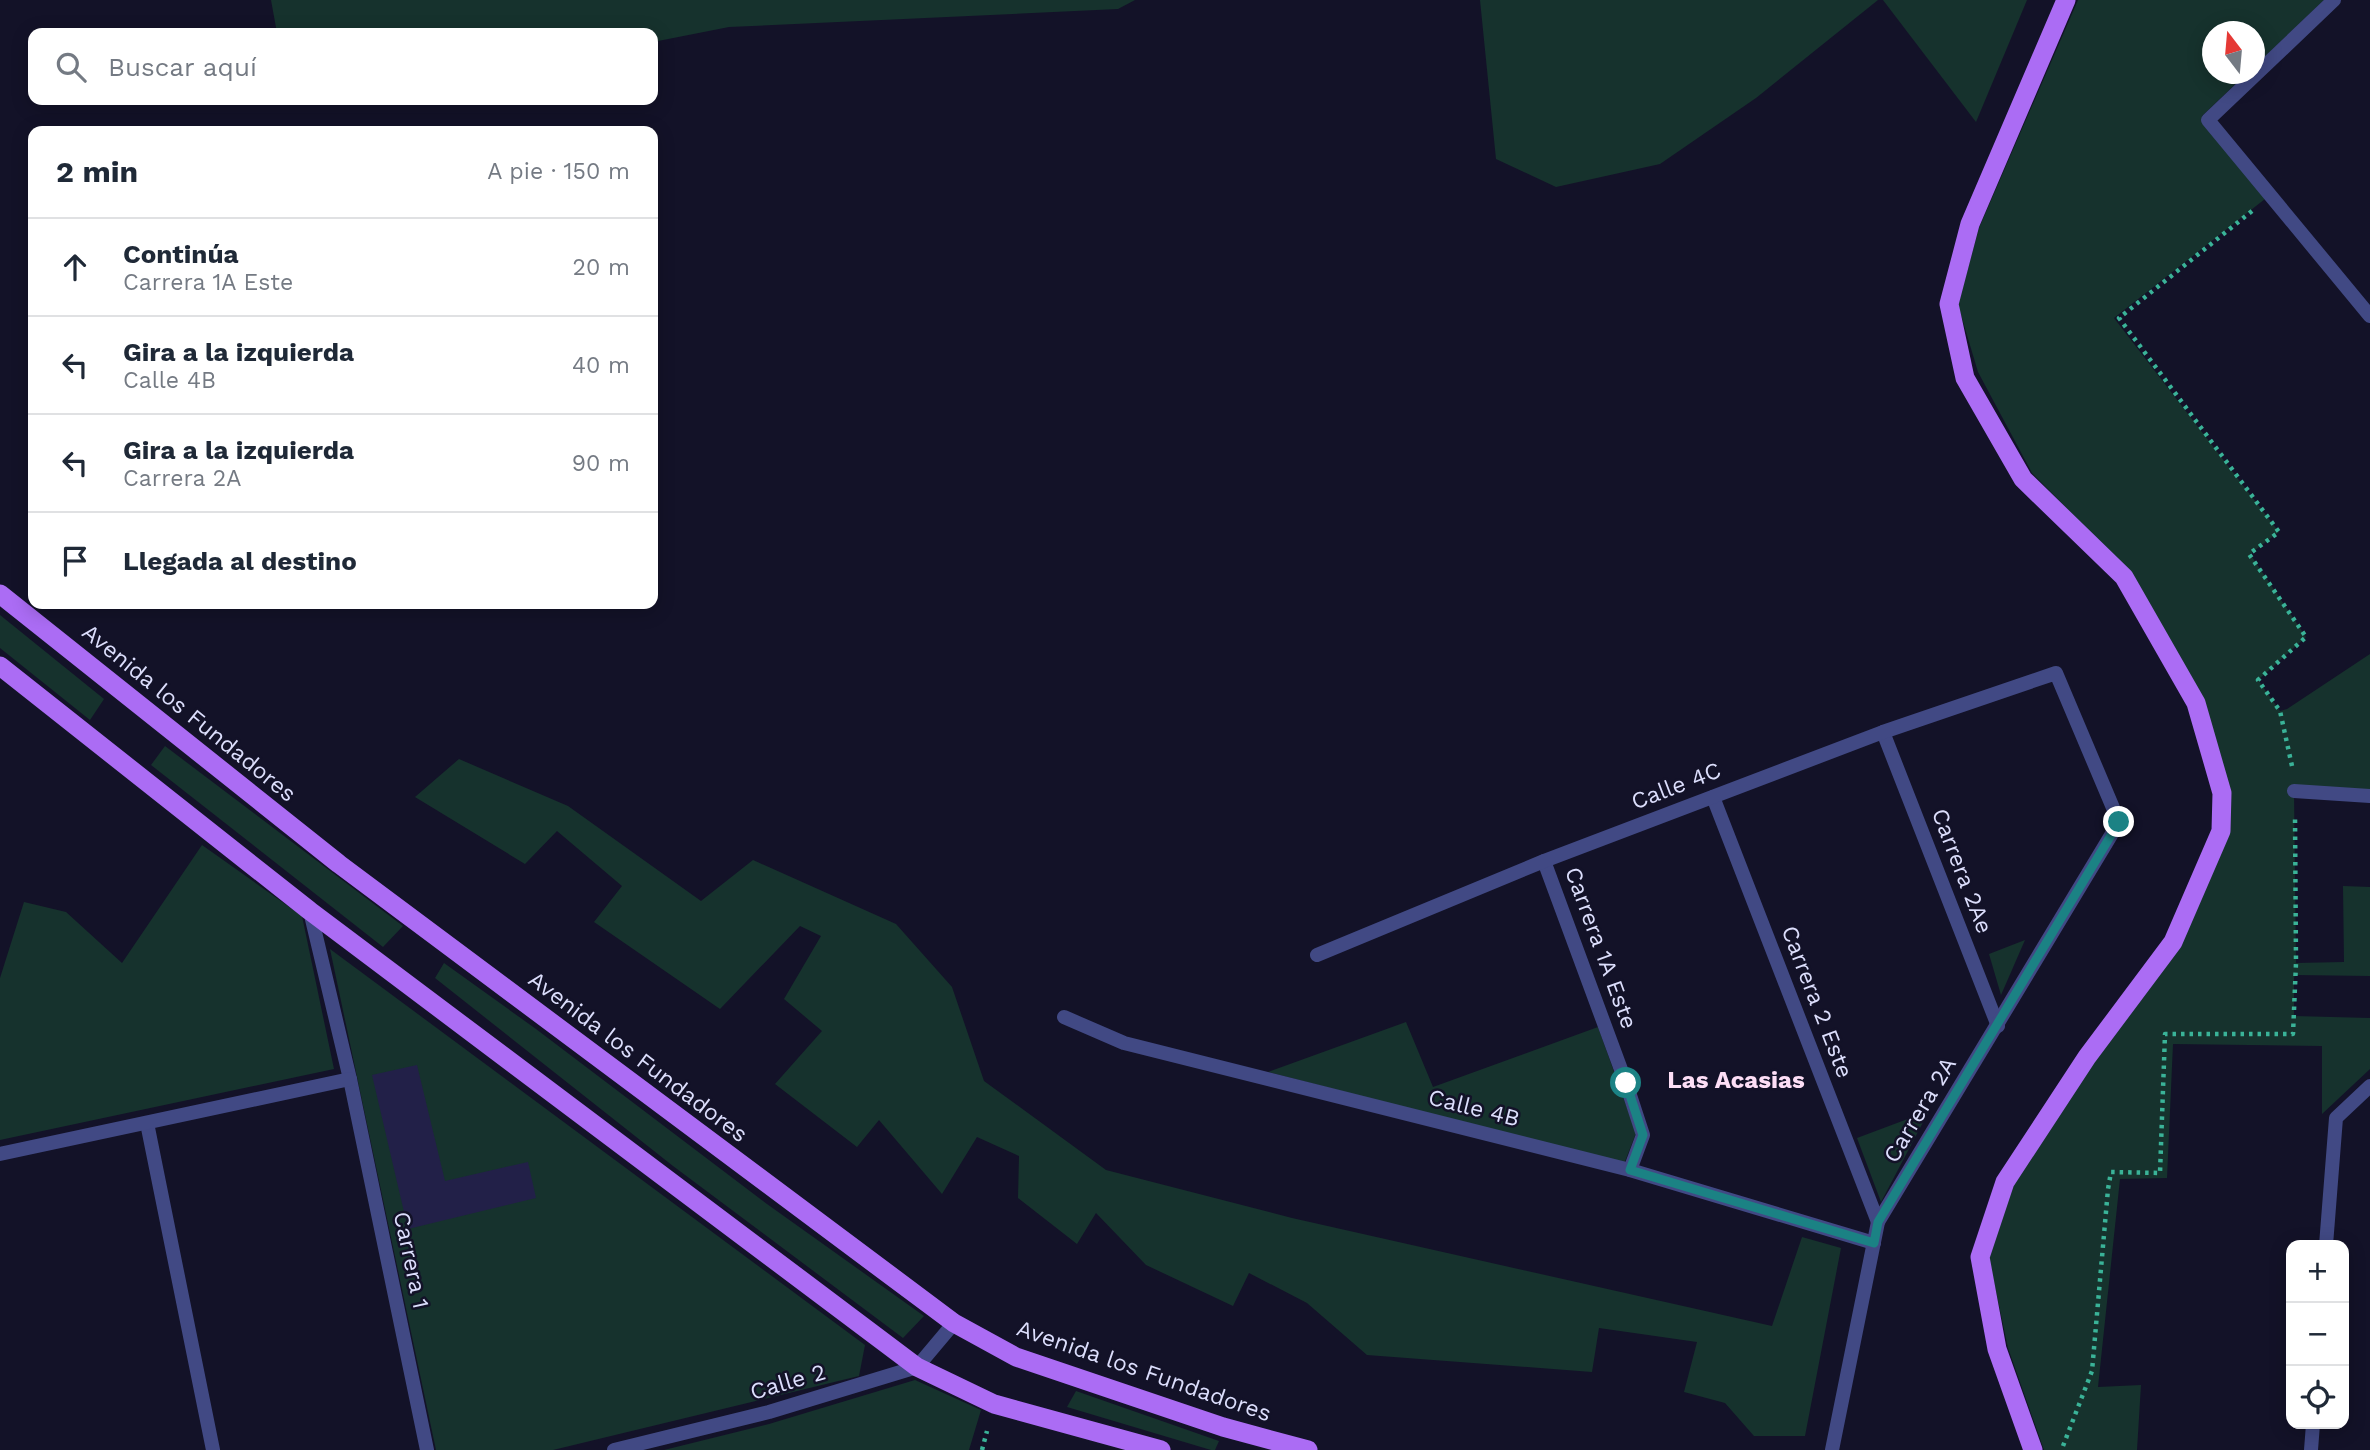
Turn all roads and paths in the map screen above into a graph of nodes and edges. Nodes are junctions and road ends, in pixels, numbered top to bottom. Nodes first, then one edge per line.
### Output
1 (2066, 0) edge
2 (2334, 0) edge
3 (2370, 316) edge
4 (0, 594) edge
5 (0, 666) edge
6 (1883, 732) junction
7 (2294, 791) dead end
8 (2370, 796) edge
9 (1713, 797) junction
10 (2119, 822) joint
11 (1544, 860) junction
12 (310, 911) junction
13 (1317, 955) dead end
14 (1064, 1017) dead end
15 (1998, 1026) junction
16 (351, 1079) junction
17 (2370, 1086) edge
18 (147, 1123) junction
19 (0, 1154) edge
20 (1630, 1170) junction
21 (1878, 1222) junction
22 (2326, 1240) edge
23 (1874, 1243) junction
24 (954, 1324) junction
25 (917, 1367) junction
26 (2313, 1429) edge
27 (213, 1450) edge
28 (427, 1450) edge
29 (614, 1450) edge
30 (1161, 1450) edge
31 (1307, 1450) edge
32 (1832, 1450) edge
33 (2033, 1450) edge
34 (2311, 1450) edge

1 - 33 main road
2 - 3 street
4 - 24 main road, Avenida los Fundadores
5 - 12 main road
6 - 9 street, Calle 4C
6 - 10 street, Calle 4C
6 - 15 street, Carrera 2Ae
7 - 8 street
9 - 11 street, Calle 4C
9 - 21 street, Carrera 2 Este
10 - 15 street, Carrera 2A
11 - 13 street, Calle 4C
11 - 20 street, Carrera 1A Este
12 - 16 street, Carrera 1
12 - 25 main road
14 - 20 street, Calle 4B
15 - 21 street, Carrera 2A
16 - 18 street
16 - 28 street, Carrera 1
17 - 22 street
18 - 19 street
18 - 27 street
20 - 23 street, Calle 4B
21 - 23 street, Carrera 2A
23 - 32 street, Carrera 2A
24 - 25 street
24 - 31 main road, Avenida los Fundadores
25 - 29 street, Calle 2
25 - 30 main road
26 - 34 street

